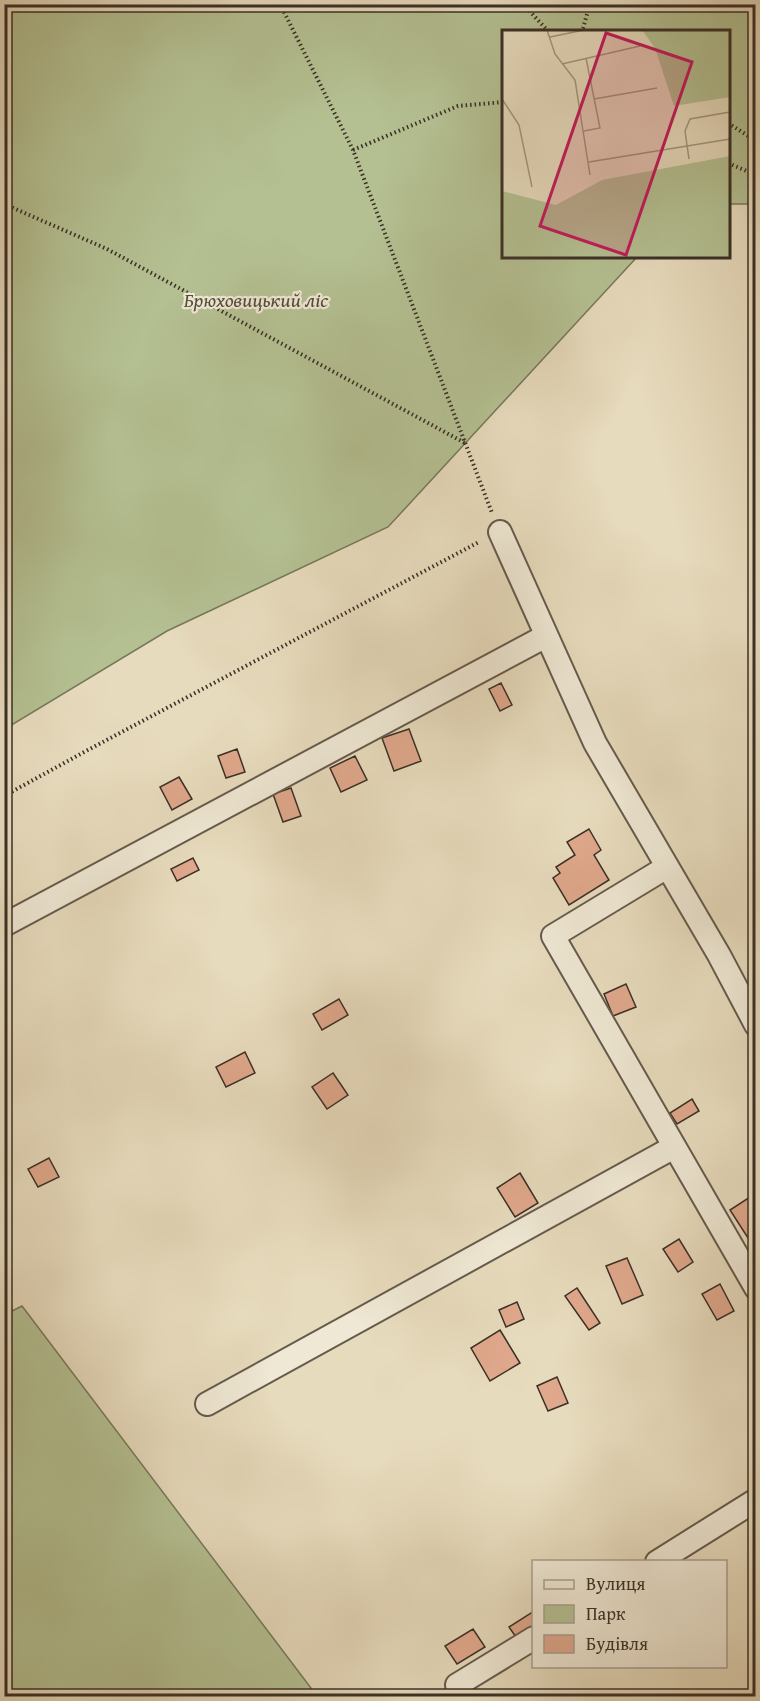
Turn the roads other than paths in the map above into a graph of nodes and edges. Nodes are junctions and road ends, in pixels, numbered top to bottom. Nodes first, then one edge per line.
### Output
1 (500, 532) road end
2 (546, 636) junction
3 (667, 867) junction
4 (4, 925) edge
5 (756, 1025) edge
6 (675, 1147) junction
7 (756, 1288) edge
8 (207, 1404) dead end
9 (756, 1500) edge
10 (660, 1560) edge
11 (532, 1639) edge
12 (457, 1685) dead end

1 - 2 street
2 - 3 street
2 - 4 street
3 - 5 street
3 - 6 street
6 - 7 street
6 - 8 street
9 - 10 street
11 - 12 street

